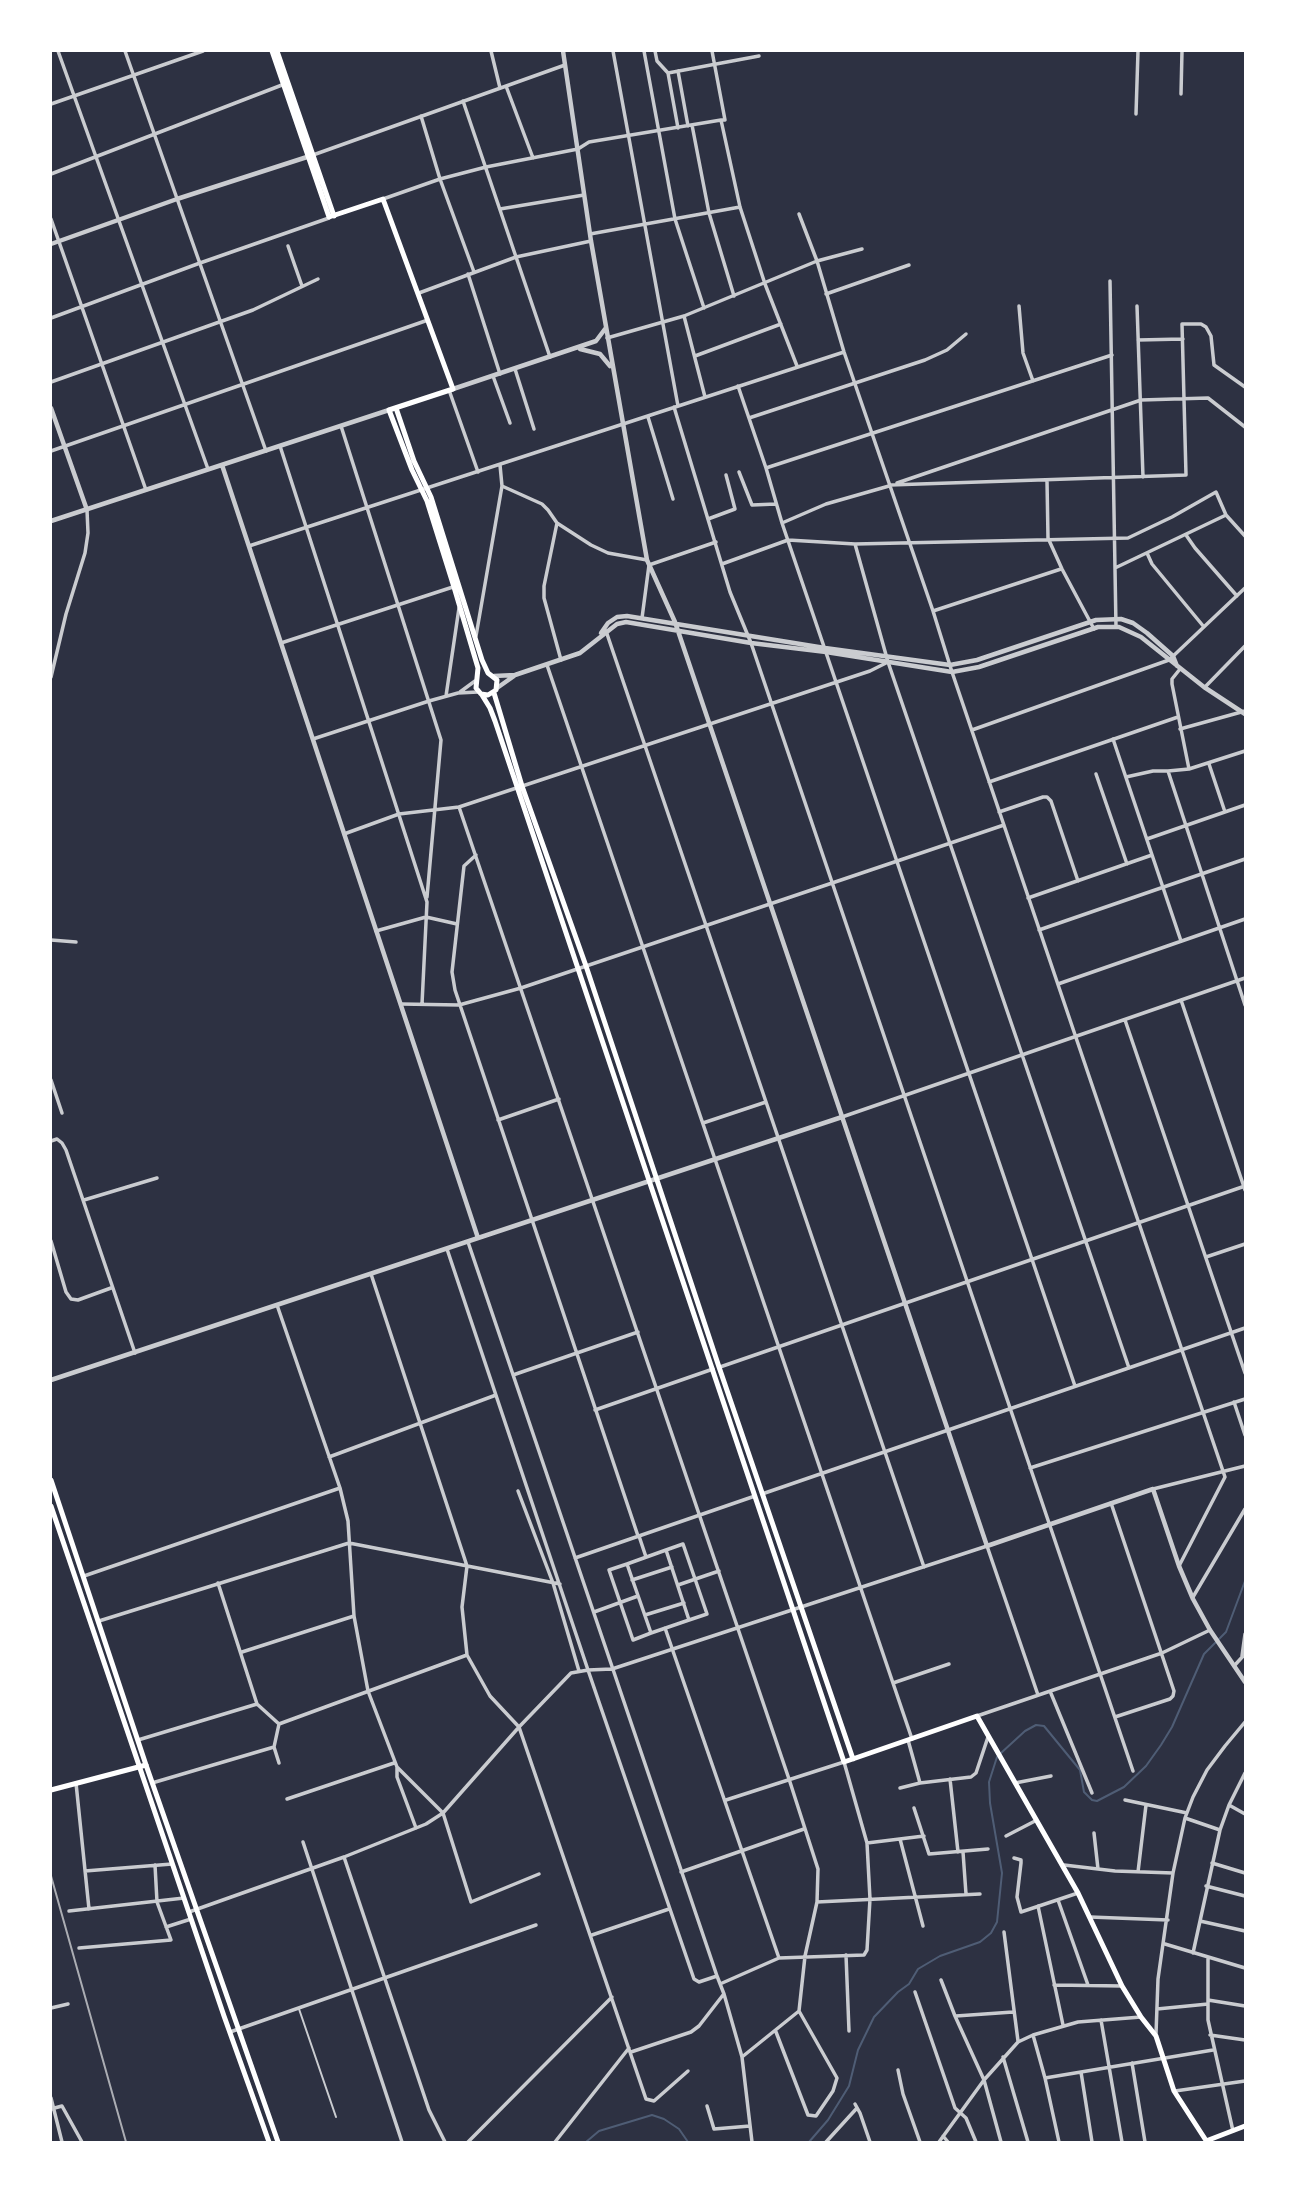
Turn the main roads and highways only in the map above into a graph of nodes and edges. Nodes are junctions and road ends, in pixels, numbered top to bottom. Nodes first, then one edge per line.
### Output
1 (274, 51) edge
2 (310, 156) junction
3 (456, 586) junction
4 (491, 674) junction
5 (477, 679) junction
6 (495, 691) junction
7 (480, 694) junction
8 (519, 787) junction
9 (51, 1480) edge
10 (51, 1506) edge
11 (853, 1759) junction
12 (143, 1766) junction
13 (51, 1790) edge
14 (1245, 2126) edge
15 (269, 2142) edge
16 (278, 2142) edge
17 (1205, 2142) edge

1 - 2 main road
1 - 2 main road
2 - 3 main road
3 - 4 main road
3 - 5 main road
4 - 5 main road
4 - 6 main road
5 - 7 main road
6 - 7 main road
6 - 8 main road
7 - 8 main road
8 - 11 main road
8 - 11 main road
9 - 12 main road
10 - 12 main road
11 - 17 main road
12 - 13 main road
12 - 15 main road
12 - 16 main road
14 - 17 main road

